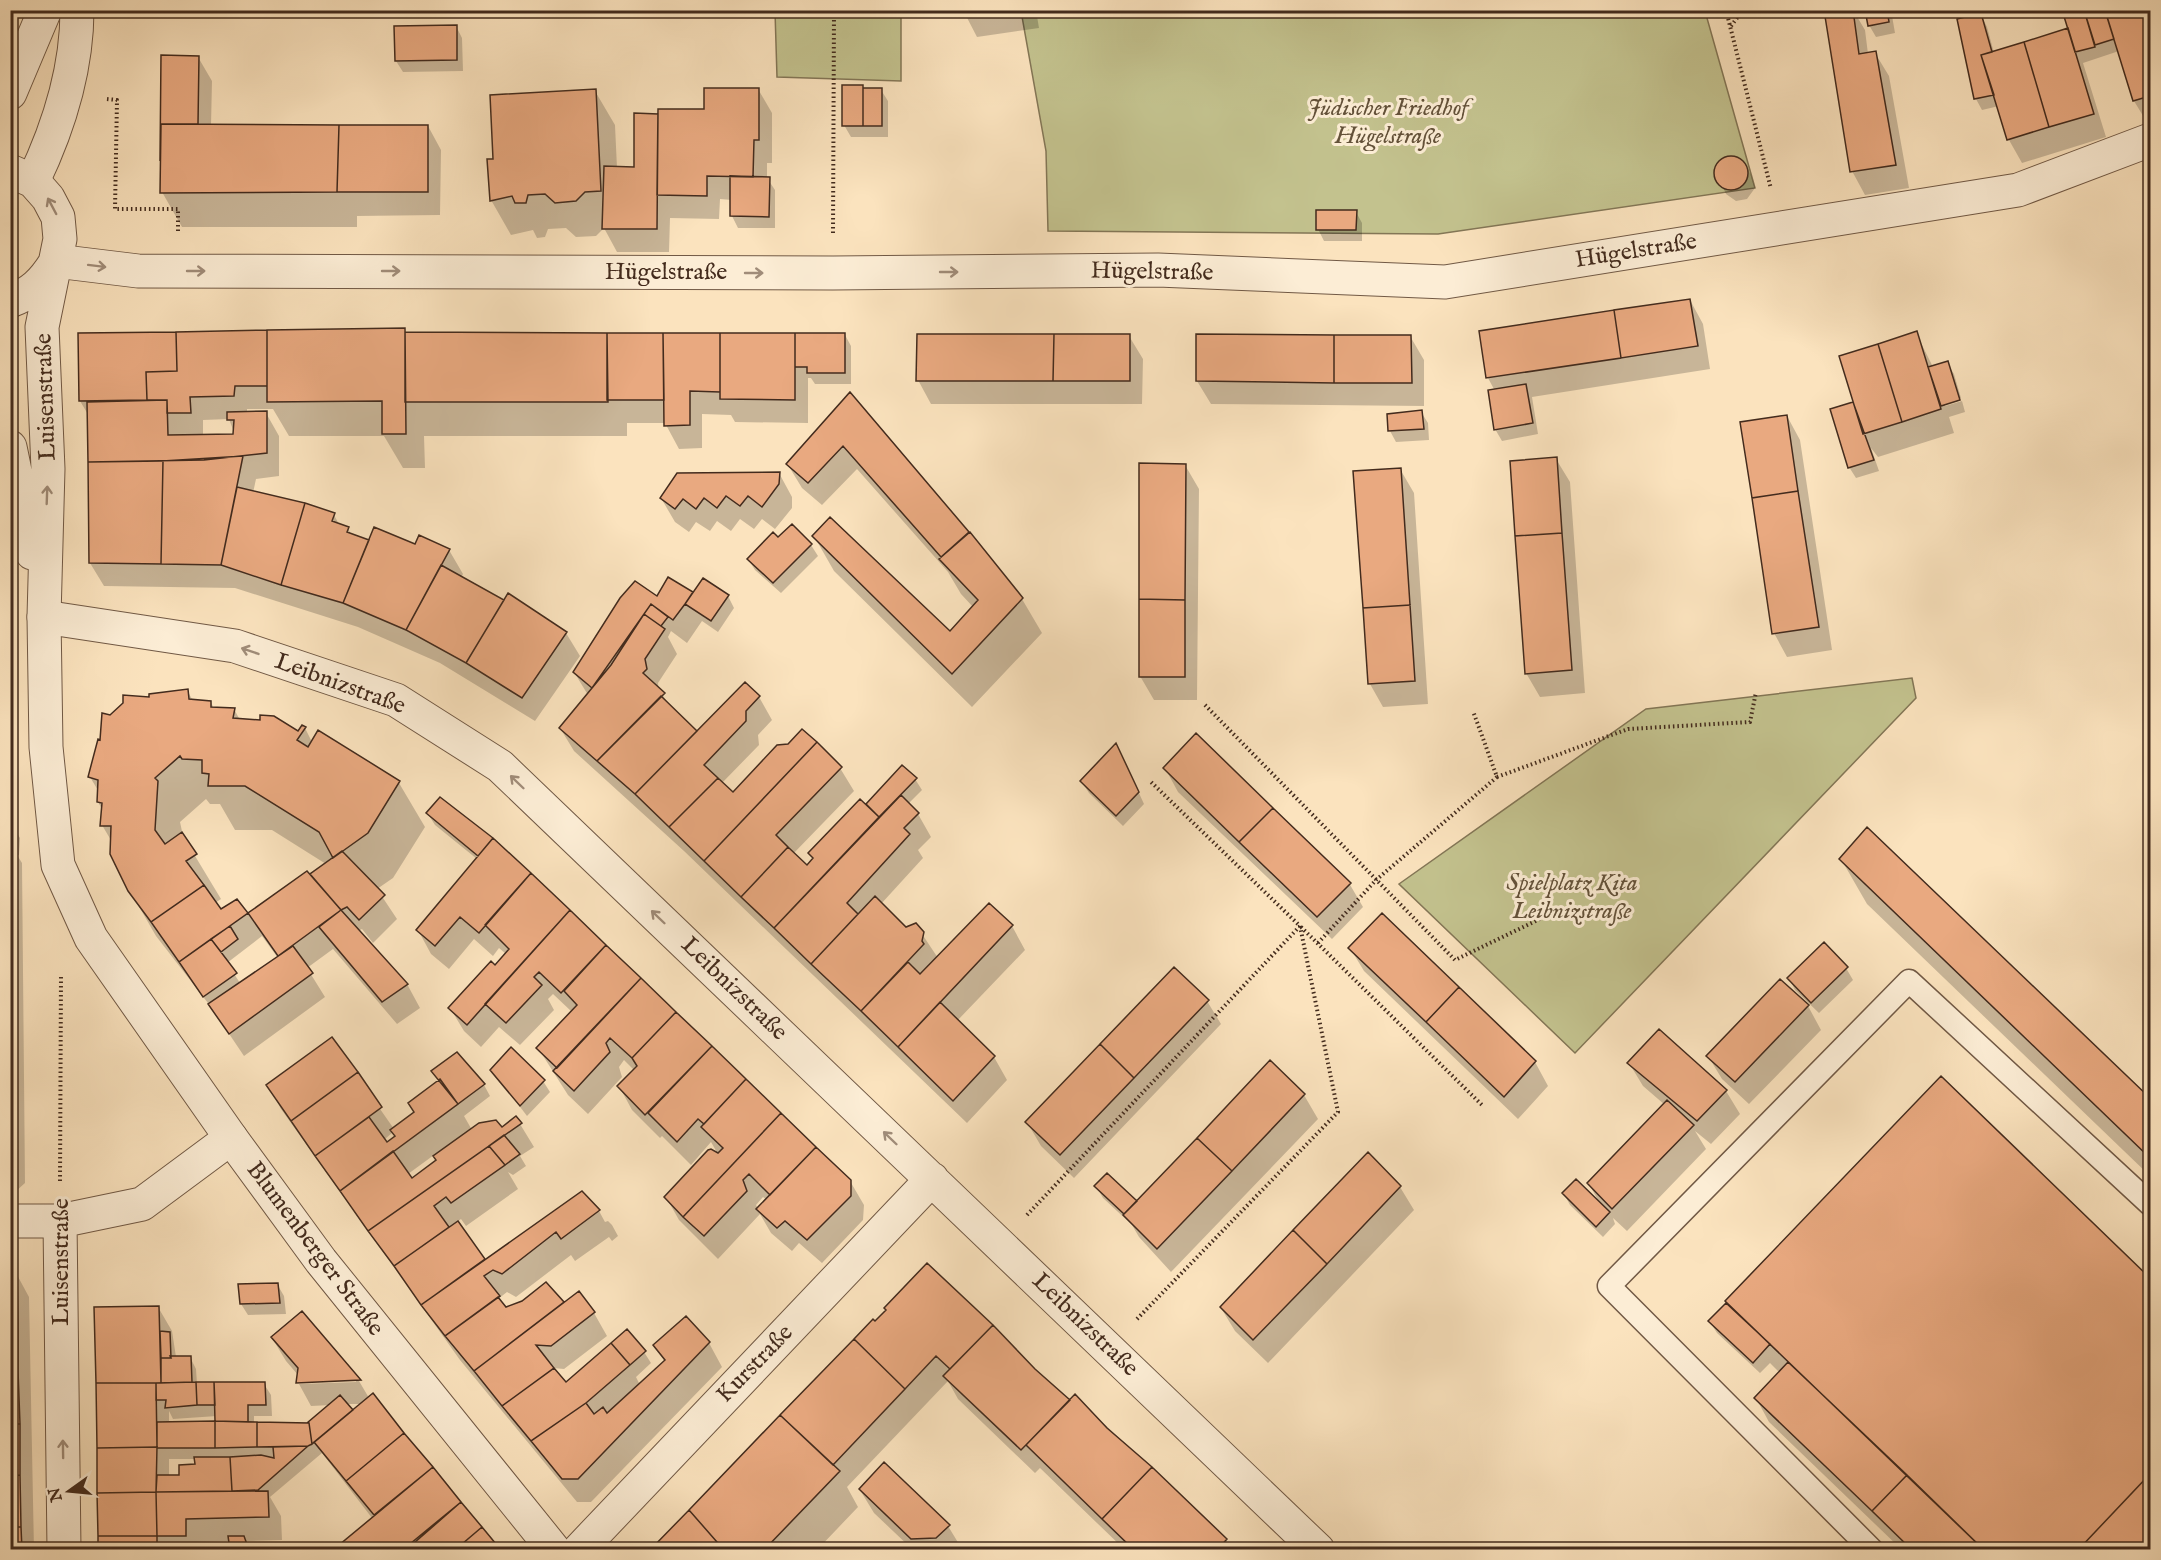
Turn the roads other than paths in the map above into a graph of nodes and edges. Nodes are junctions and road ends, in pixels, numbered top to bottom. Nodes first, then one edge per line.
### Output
1 (45, 10) edge
2 (77, 10) edge
3 (10, 93) edge
4 (2151, 140) edge
5 (22, 176) edge
6 (56, 261) junction
7 (10, 301) edge
8 (10, 447) edge
9 (44, 616) junction
10 (91, 938) joint
11 (231, 1138) junction
12 (932, 1179) junction
13 (2151, 1204) edge
14 (10, 1221) edge
15 (60, 1221) junction
16 (64, 1550) edge
17 (554, 1550) edge
18 (579, 1550) edge
19 (1318, 1550) edge
20 (1872, 1550) edge

1 - 3 street
2 - 5 street
6 -> 4 street, Hügelstraße
6 -> 5 street, Luisenstraße
6 - 7 street
9 -> 6 street, Luisenstraße
8 - 9 street, Luisenstraße
9 - 10 street, Luisenstraße
12 -> 9 street, Leibnizstraße
10 - 11 street, Blumenberger Straße
11 - 15 street
11 - 17 street, Blumenberger Straße
12 - 18 street, Kurstraße
12 - 19 street, Leibnizstraße
13 - 20 lane
14 - 15 street
16 -> 15 street, Luisenstraße

